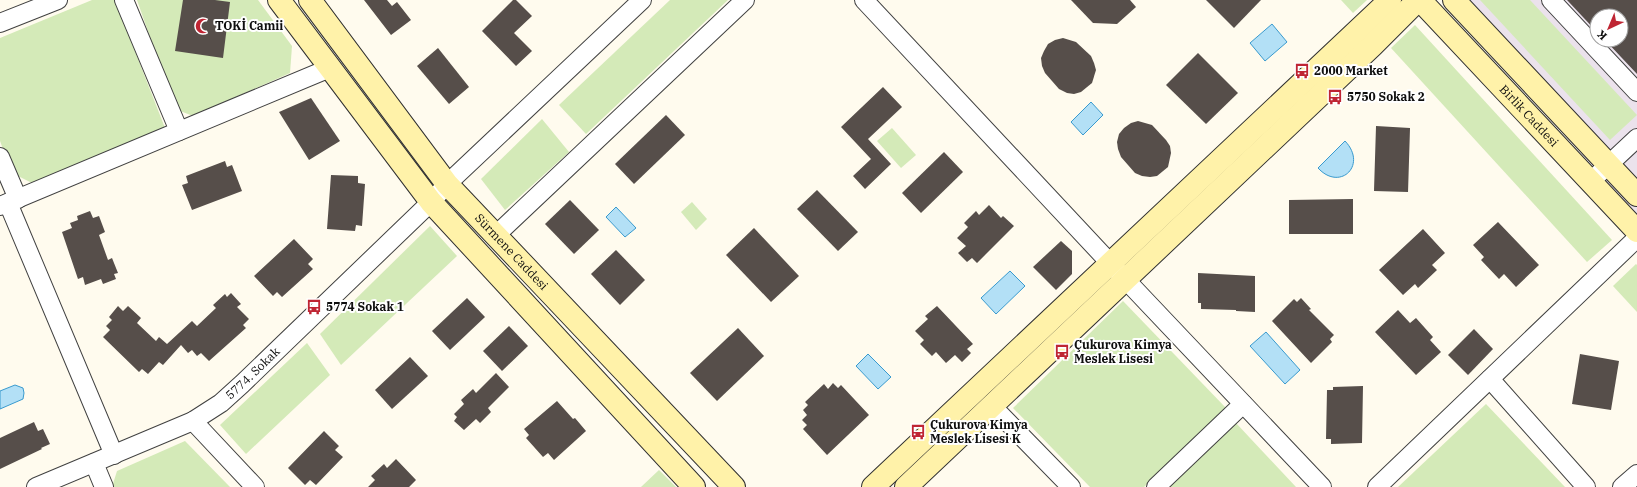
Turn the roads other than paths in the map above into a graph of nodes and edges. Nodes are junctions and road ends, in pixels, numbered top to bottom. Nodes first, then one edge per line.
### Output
1 (58, 0) edge
2 (124, 0) edge
3 (279, 0) edge
4 (310, 0) edge
5 (642, 0) edge
6 (745, 0) edge
7 (864, 0) edge
8 (1390, 0) edge
9 (1419, 0) edge
10 (1454, 0) edge
11 (1552, 0) edge
12 (0, 23) edge
13 (330, 68) junction
14 (1637, 92) edge
15 (179, 131) junction
16 (1637, 138) edge
17 (0, 157) edge
18 (1608, 164) junction
19 (1590, 182) junction
20 (447, 184) junction
21 (1637, 195) edge
22 (431, 202) junction
23 (9, 203) edge
24 (1637, 231) edge
25 (496, 235) junction
26 (1637, 238) edge
27 (1110, 263) junction
28 (1125, 279) junction
29 (1490, 379) junction
30 (1243, 404) junction
31 (991, 405) junction
32 (193, 421) junction
33 (114, 455) junction
34 (94, 463) junction
35 (1637, 474) edge
36 (36, 487) edge
37 (104, 487) edge
38 (256, 487) edge
39 (694, 487) edge
40 (734, 487) edge
41 (873, 487) edge
42 (906, 487) edge
43 (1071, 487) edge
44 (1156, 487) edge
45 (1322, 487) edge
46 (1377, 487) edge
47 (1586, 487) edge
48 (1622, 487) edge

1 - 12 street
2 - 15 street
3 - 13 street
4 - 20 street, Sürmene Caddesi
5 - 20 street, 5774. Sokak
6 - 25 street
7 - 27 street
8 - 27 street
9 - 19 street, Birlik Caddesi
9 - 28 street
10 - 18 street, Birlik Caddesi
11 - 14 street
13 - 15 street
13 - 22 street
15 - 23 street
16 - 18 street
17 - 23 street
18 - 19 street
18 - 21 street, Birlik Caddesi
19 - 24 street, Birlik Caddesi
20 - 22 street, 5774. Sokak
20 - 25 street, Sürmene Caddesi
22 - 32 street, 5774. Sokak
22 - 39 street
23 - 33 street
25 - 40 street, Sürmene Caddesi
26 - 29 street
27 - 28 street
27 - 41 street
28 - 30 street
28 - 31 street
29 - 46 street
29 - 47 street
30 - 44 street
30 - 45 street
31 - 42 street
31 - 43 street
32 - 33 street, 5774. Sokak
32 - 38 street
33 - 34 street, 5774. Sokak
34 - 36 street, 5774. Sokak
34 - 37 street
35 - 48 street

